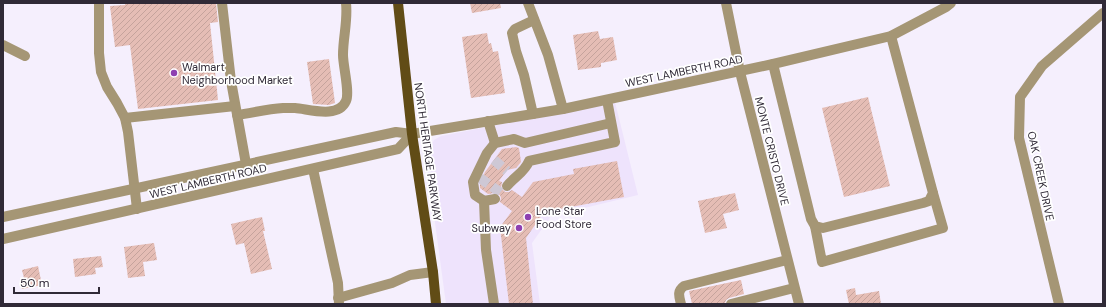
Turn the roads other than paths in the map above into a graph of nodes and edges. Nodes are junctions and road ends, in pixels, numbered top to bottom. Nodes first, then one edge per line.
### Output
1 (100, 3) edge
2 (222, 3) edge
3 (346, 3) edge
4 (398, 3) edge
5 (528, 3) edge
6 (726, 3) edge
7 (951, 3) edge
8 (1103, 13) edge
9 (534, 20) junction
10 (891, 36) junction
11 (3, 45) edge
12 (25, 56) dead end
13 (773, 64) junction
14 (740, 72) junction
15 (607, 100) junction
16 (563, 109) junction
17 (236, 111) junction
18 (533, 114) junction
19 (125, 118) junction
20 (488, 121) junction
21 (611, 123) junction
22 (412, 134) junction
23 (495, 143) junction
24 (525, 144) junction
25 (529, 161) junction
26 (246, 164) junction
27 (313, 169) junction
28 (507, 186) dead end
29 (134, 188) junction
30 (933, 193) junction
31 (495, 199) dead end
32 (484, 201) junction
33 (137, 209) junction
34 (3, 217) edge
35 (815, 226) junction
36 (3, 239) edge
37 (787, 260) junction
38 (433, 272) junction
39 (794, 288) junction
40 (339, 301) edge
41 (436, 304) edge
42 (494, 304) edge
43 (681, 304) edge
44 (731, 304) edge
45 (799, 304) edge
46 (1058, 304) edge

1 - 19 street
2 - 17 street
3 - 17 street
4 - 22 main road, NORTH HERITAGE PARKWAY
5 - 9 street
6 - 14 street, MONTE CRISTO DRIVE
7 - 10 street, WEST LAMBERTH ROAD
8 - 46 street, OAK CREEK DRIVE
9 - 16 street
9 - 18 street
10 - 13 street, WEST LAMBERTH ROAD
10 - 30 street
11 - 12 street
13 - 14 street, WEST LAMBERTH ROAD
13 - 35 street
14 - 15 street, WEST LAMBERTH ROAD
14 - 37 street, MONTE CRISTO DRIVE
15 - 16 street, WEST LAMBERTH ROAD
15 - 21 street
16 - 18 street, WEST LAMBERTH ROAD
17 - 19 street
17 - 26 street
18 - 20 street, WEST LAMBERTH ROAD
19 - 29 street
20 - 22 street, WEST LAMBERTH ROAD
20 - 23 street
21 - 24 street
21 - 25 street
22 - 26 street, WEST LAMBERTH ROAD
22 - 27 street, WEST LAMBERTH ROAD
22 - 38 main road, NORTH HERITAGE PARKWAY
23 - 24 street
23 - 32 street
24 - 25 street
25 - 28 street
26 - 29 street, WEST LAMBERTH ROAD
27 - 33 street, WEST LAMBERTH ROAD
27 - 40 street
29 - 33 street
29 - 34 street, WEST LAMBERTH ROAD
30 - 35 street
30 - 35 street
31 - 32 street
32 - 42 street
33 - 36 street, WEST LAMBERTH ROAD
37 - 39 street, MONTE CRISTO DRIVE
37 - 43 street
38 - 40 street
38 - 41 main road, NORTH HERITAGE PARKWAY
39 - 44 street
39 - 45 street, MONTE CRISTO DRIVE

